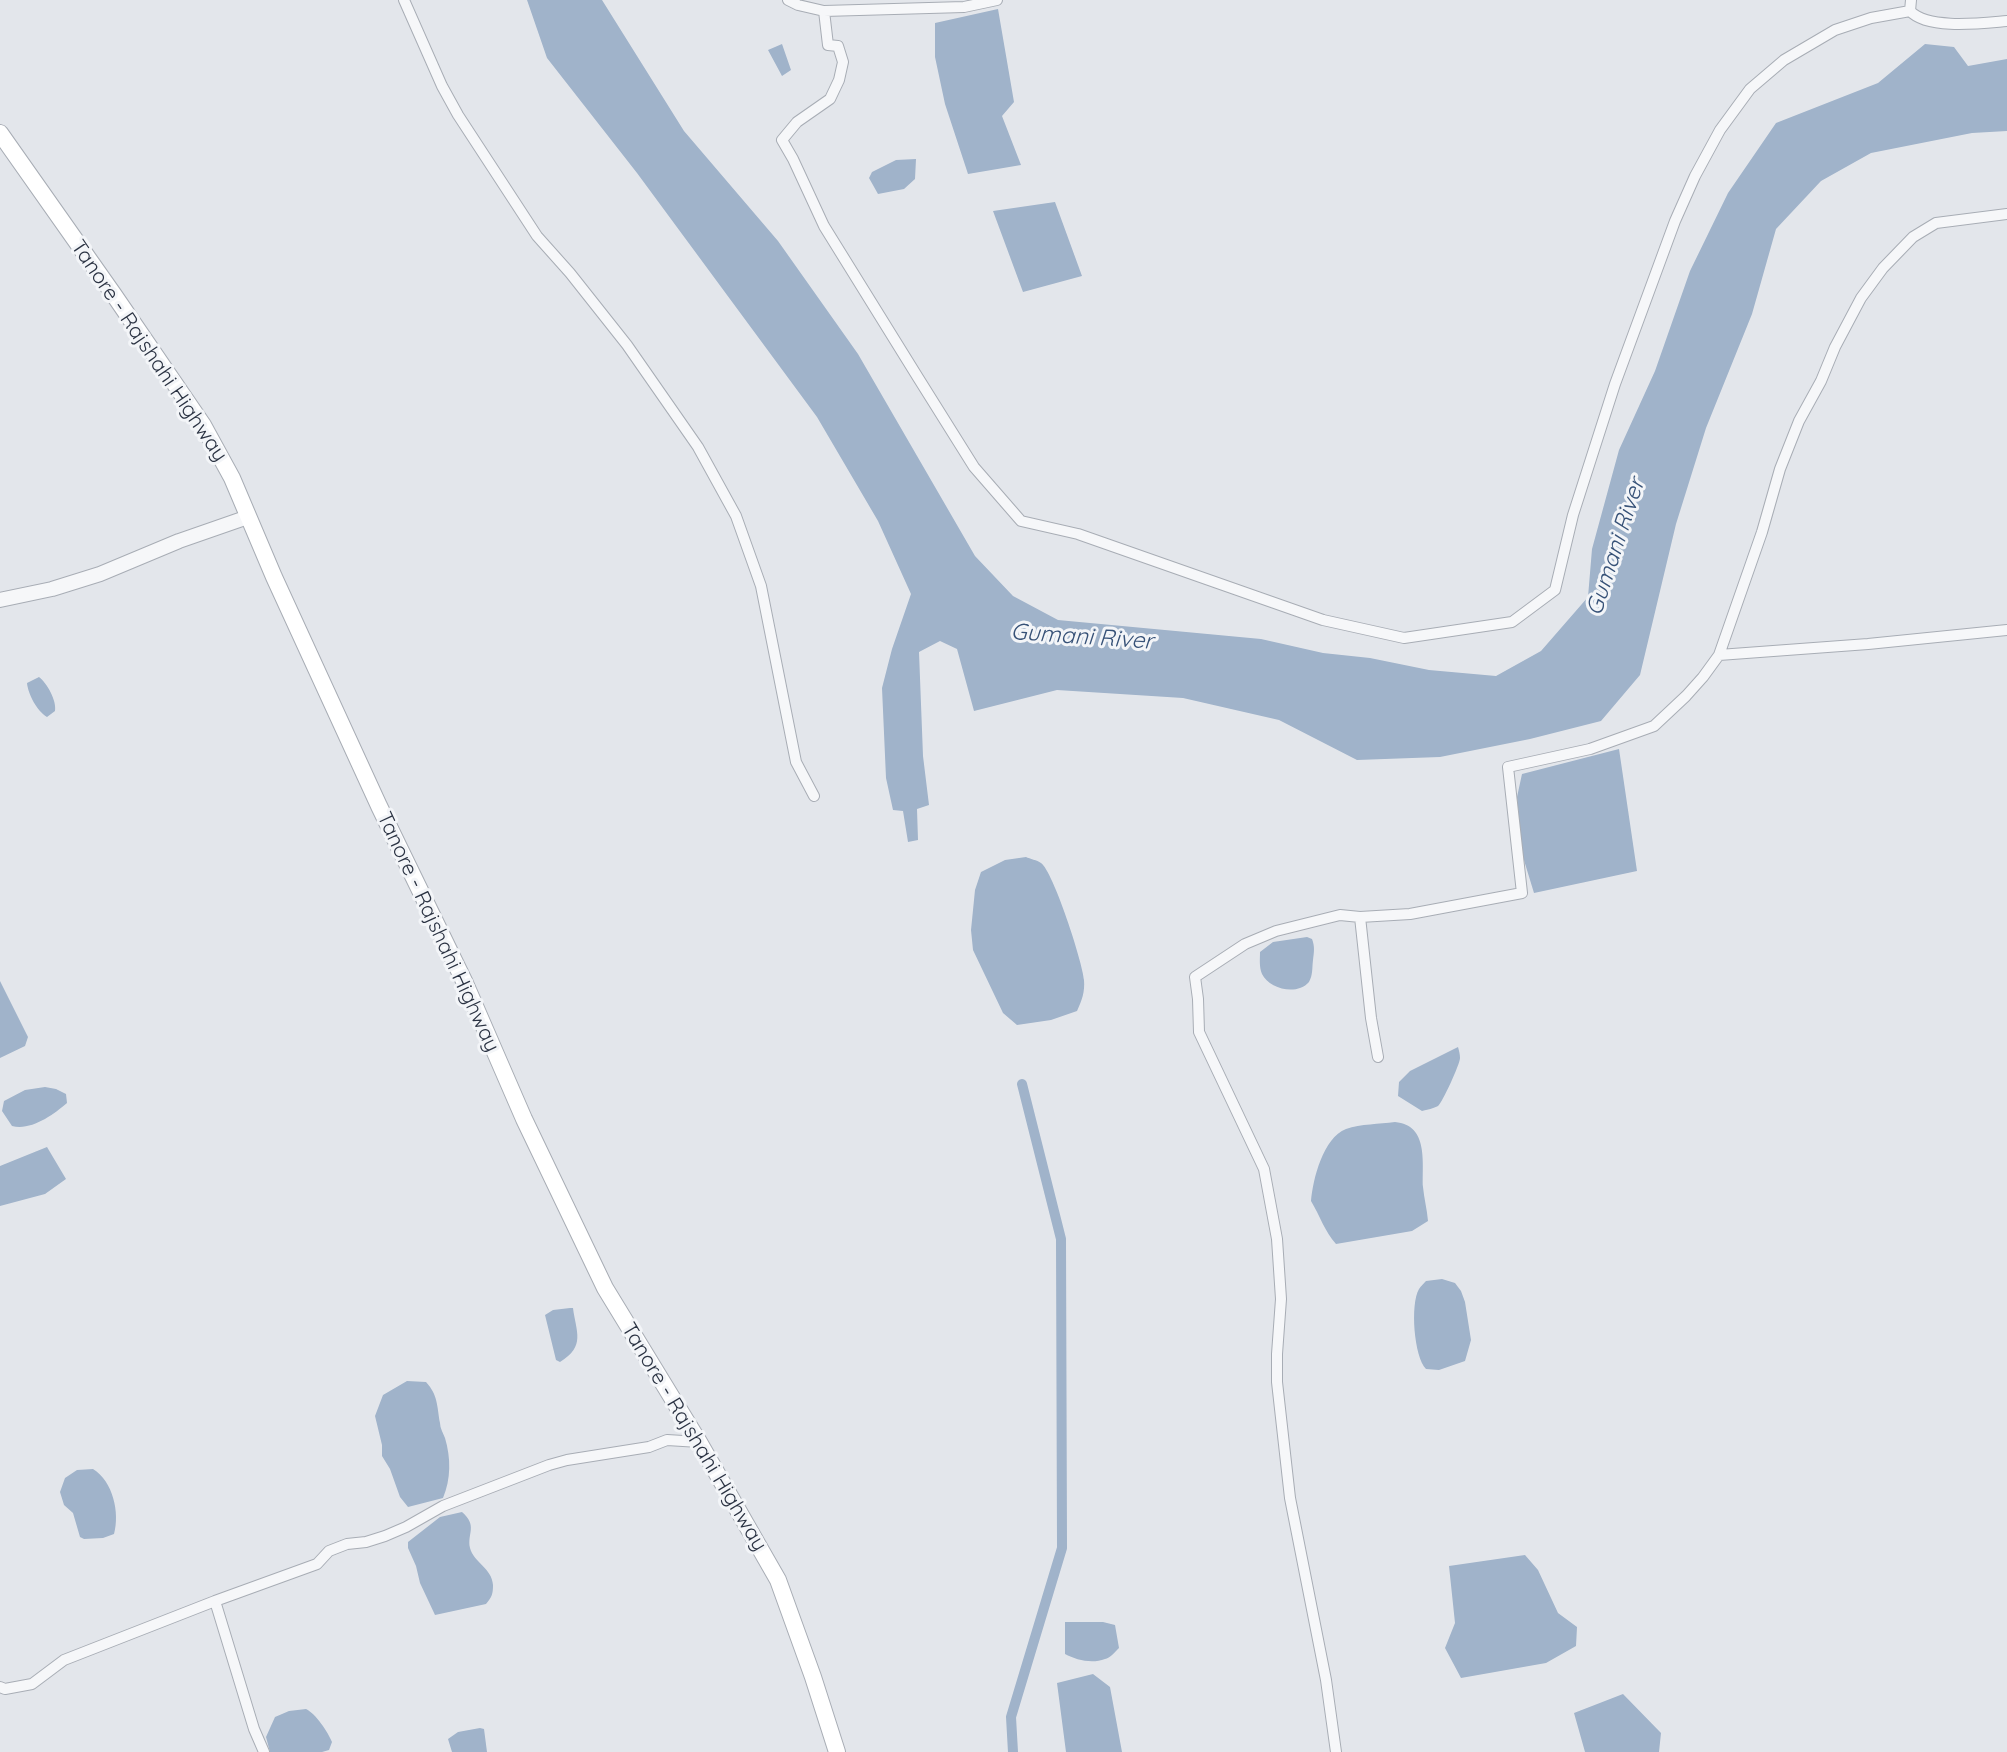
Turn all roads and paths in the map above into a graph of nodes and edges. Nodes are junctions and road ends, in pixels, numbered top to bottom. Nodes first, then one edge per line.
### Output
1 (404, 0) edge
2 (789, 0) edge
3 (997, 0) edge
4 (1911, 6) edge
5 (824, 11) junction
6 (2007, 21) edge
7 (0, 133) edge
8 (2007, 214) edge
9 (248, 517) junction
10 (0, 600) edge
11 (2007, 630) edge
12 (1719, 655) junction
13 (814, 796) dead end
14 (1360, 917) junction
15 (1378, 1058) dead end
16 (699, 1443) junction
17 (215, 1601) junction
18 (0, 1687) edge
19 (264, 1752) edge
20 (837, 1752) edge
21 (1336, 1752) edge

1 - 13 street
2 - 5 street
3 - 5 street
4 - 5 street
4 - 6 street
7 - 9 main road, Tanore - Rajshahi Highway
8 - 12 street
9 - 10 street
9 - 16 main road, Tanore - Rajshahi Highway
11 - 12 street
12 - 14 street
14 - 15 street
14 - 21 street
16 - 17 street
16 - 20 main road, Tanore - Rajshahi Highway
17 - 18 street
17 - 19 street

